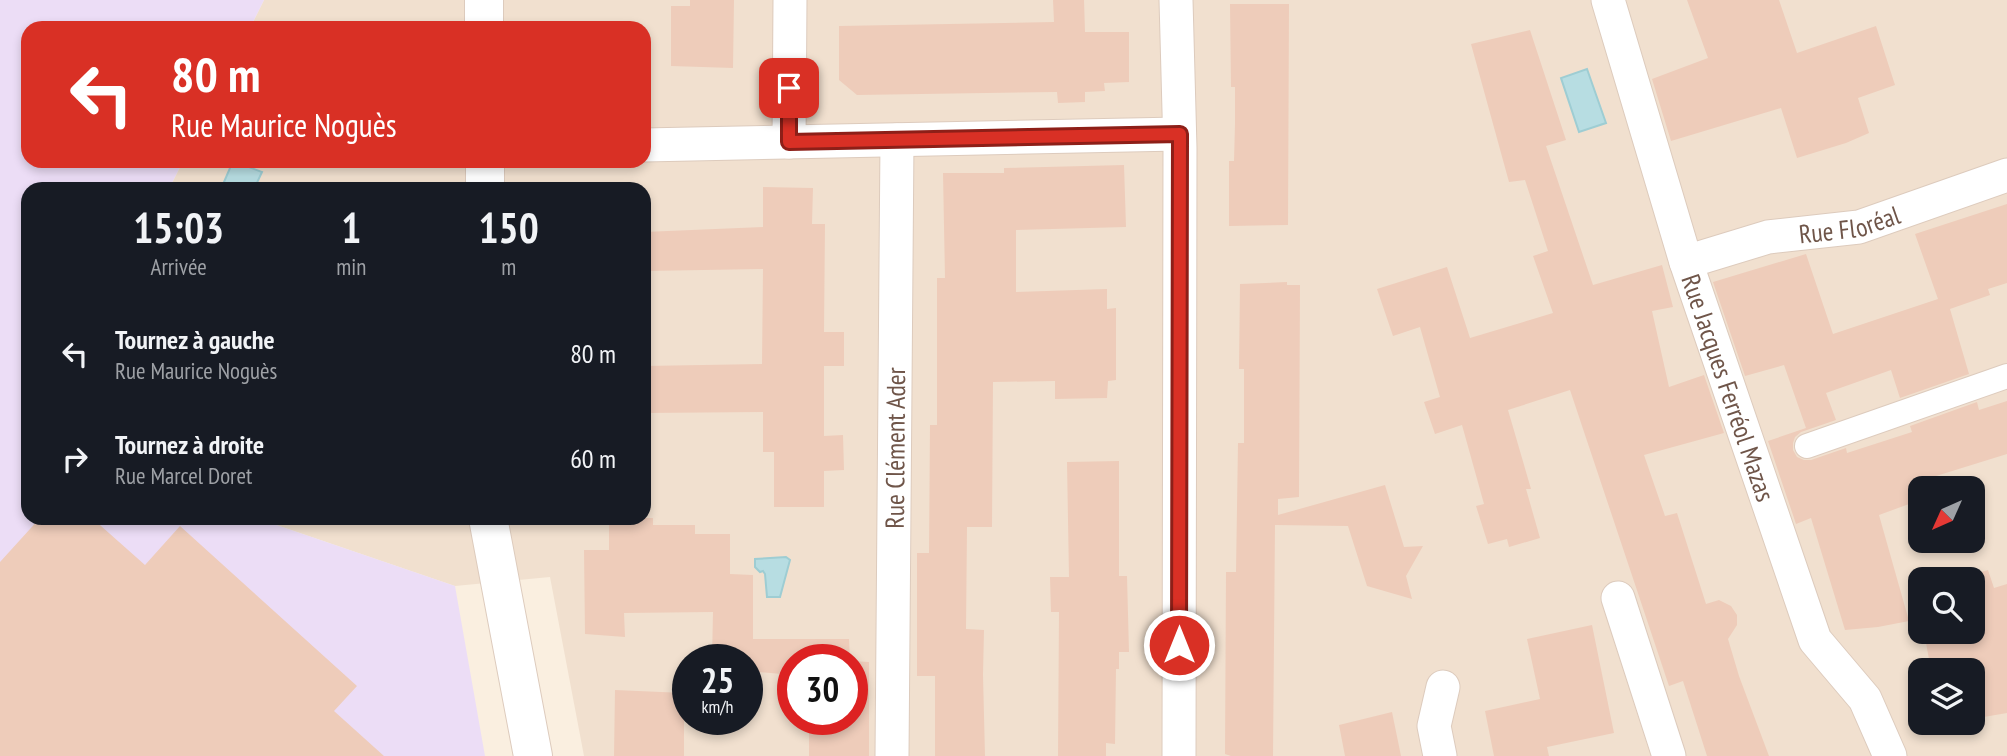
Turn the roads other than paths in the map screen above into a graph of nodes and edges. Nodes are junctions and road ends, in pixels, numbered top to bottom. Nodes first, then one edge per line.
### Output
1 (484, 0) edge
2 (790, 0) edge
3 (1176, 0) edge
4 (1608, 0) edge
5 (484, 21) edge
6 (1180, 134) junction
7 (897, 140) junction
8 (789, 142) junction
9 (651, 145) edge
10 (2007, 175) edge
11 (1686, 262) junction
12 (2007, 376) edge
13 (1807, 446) dead end
14 (489, 525) edge
15 (1618, 598) dead end
16 (1443, 687) dead end
17 (533, 756) edge
18 (892, 756) edge
19 (1179, 756) edge
20 (1440, 756) edge
21 (1669, 756) edge
22 (1890, 756) edge

1 - 5 street
2 - 8 street
3 - 6 street
4 - 11 street, Rue Jacques Ferréol Mazas
6 - 7 street
6 - 19 street
7 - 8 street
7 - 18 street, Rue Clément Ader
8 - 9 street
10 - 11 street, Rue Floréal
11 - 22 street, Rue Jacques Ferréol Mazas
12 - 13 street
14 - 17 street
15 - 21 street
16 - 20 street

